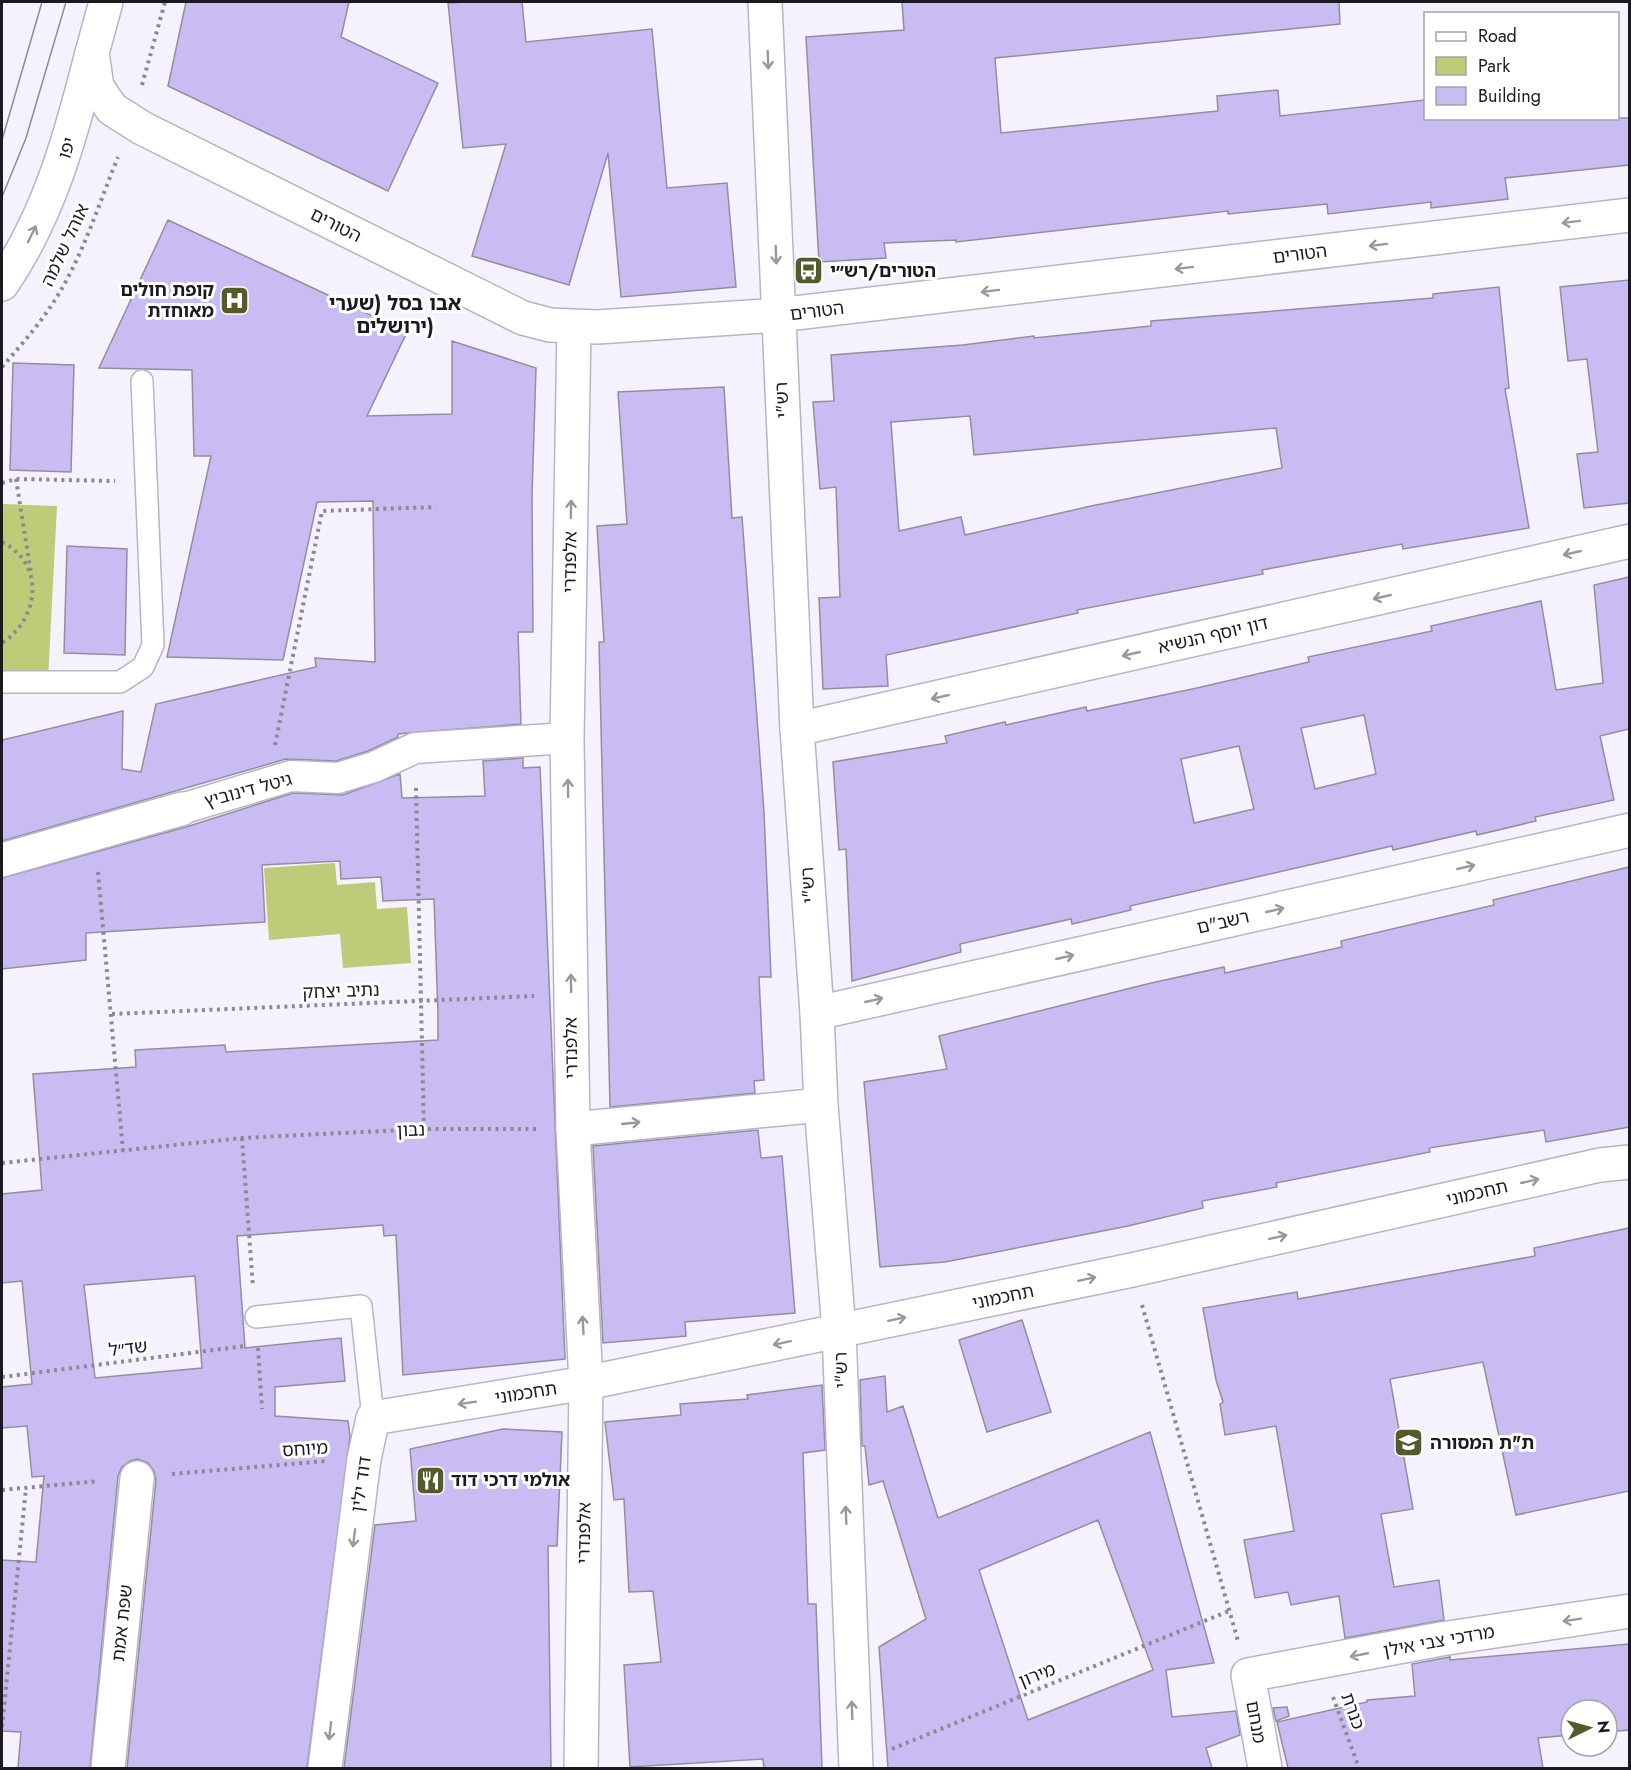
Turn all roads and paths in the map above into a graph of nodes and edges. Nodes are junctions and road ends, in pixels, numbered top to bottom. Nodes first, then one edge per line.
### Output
1 (106, 2) edge
2 (165, 2) edge
3 (765, 2) edge
4 (92, 52) junction
5 (131, 122) junction
6 (1629, 215) edge
7 (2, 284) edge
8 (778, 315) junction
9 (574, 327) junction
10 (2, 367) edge
11 (142, 381) dead end
12 (16, 479) junction
13 (146, 482) junction
14 (2, 483) edge
15 (436, 507) dead end
16 (1629, 540) edge
17 (2, 542) edge
18 (32, 580) junction
19 (2, 643) edge
20 (2, 682) edge
21 (797, 729) junction
22 (567, 738) junction
23 (415, 748) junction
24 (268, 783) junction
25 (181, 809) joint
26 (1629, 830) edge
27 (94, 835) junction
28 (2, 860) edge
29 (571, 995) junction
30 (421, 1001) junction
31 (817, 1013) junction
32 (112, 1014) junction
33 (821, 1105) junction
34 (424, 1129) junction
35 (573, 1129) junction
36 (242, 1138) junction
37 (123, 1151) junction
38 (1629, 1162) edge
39 (2, 1163) edge
40 (1132, 1270) junction
41 (256, 1317) junction
42 (839, 1331) junction
43 (257, 1345) junction
44 (2, 1377) edge
45 (586, 1383) junction
46 (262, 1409) dead end
47 (373, 1418) junction
48 (364, 1459) junction
49 (249, 1467) dead end
50 (137, 1478) dead end
51 (26, 1488) dead end
52 (1229, 1611) junction
53 (1629, 1611) edge
54 (1321, 1662) junction
55 (1248, 1676) junction
56 (2, 1727) edge
57 (856, 1766) edge
58 (108, 1768) edge
59 (325, 1768) edge
60 (581, 1768) edge
61 (1264, 1768) edge
62 (1359, 1768) edge

1 - 4 street, יפו
2 - 5 path, אוהל שלמה
3 -> 8 street, רש"י
4 - 5 street, הטורים
7 -> 4 street, יפו
5 - 9 street, הטורים
5 - 10 path, אוהל שלמה
6 -> 8 street, הטורים
8 - 9 street, הטורים
8 - 21 street, רש"י
22 -> 9 street, אלפנדרי
11 - 13 lane
12 - 13 path
12 - 14 path
12 - 18 path
13 - 20 lane
15 - 24 path
16 -> 21 street, דון יוסף הנשיא
17 - 18 path
18 - 19 path
21 - 31 street, רש"י
22 - 23 street, גיטל דינוביץ
29 -> 22 street, אלפנדרי
23 - 24 street, גיטל דינוביץ
23 - 30 path
24 - 25 street, גיטל דינוביץ
25 - 27 street, גיטל דינוביץ
31 -> 26 street, רשב"ם
27 - 28 street, גיטל דינוביץ
27 - 32 path
29 - 30 path, נתיב יצחק
29 - 35 street, אלפנדרי
30 - 32 path, נתיב יצחק
30 - 34 path
31 - 33 street, רש"י
32 - 37 path
35 -> 33 street
33 - 42 street, רש"י
34 - 35 path, נבון
34 - 36 path, נבון
45 -> 35 street, אלפנדרי
36 - 37 path, נבון
36 - 41 path
37 - 39 path, נבון
40 -> 38 street, תחכמוני
42 -> 40 street, תחכמוני
40 - 52 path
41 - 43 path
41 - 47 lane, דוד ילין
42 -> 45 street, תחכמוני
57 -> 42 street, רש"י
43 - 44 path, שד״ל
43 - 46 path
45 -> 47 street, תחכמוני
45 - 60 street, אלפנדרי
47 - 48 street, דוד ילין
48 - 49 path, מיוחס
48 -> 59 street, דוד ילין
50 - 58 street, שפת אמת
51 - 56 path
52 - 55 path
52 - 57 path, מירון
53 -> 54 street, מרדכי צבי אילן
54 - 55 street, מרדכי צבי אילן
54 - 62 path, כנרת
55 - 61 street, מנחם

